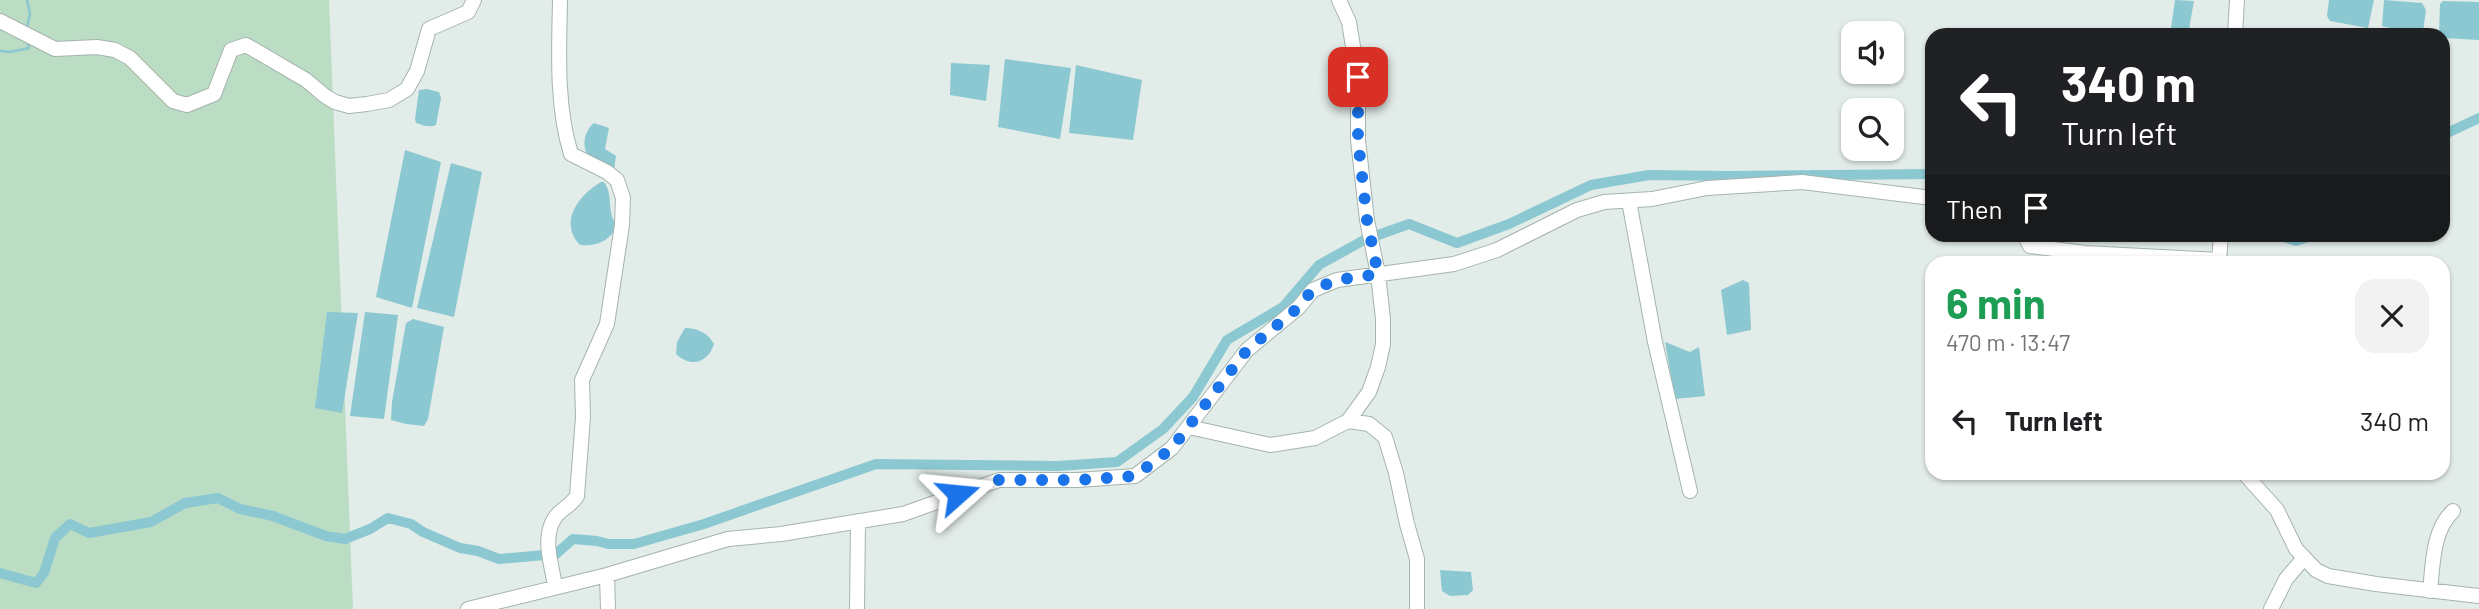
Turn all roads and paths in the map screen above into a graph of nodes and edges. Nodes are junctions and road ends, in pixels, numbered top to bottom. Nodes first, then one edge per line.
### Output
1 (474, 0) edge
2 (560, 0) edge
3 (1339, 0) edge
4 (2238, 3) edge
5 (0, 21) edge
6 (2236, 28) edge
7 (1925, 197) edge
8 (1629, 201) junction
9 (2028, 242) edge
10 (2220, 251) edge
11 (1378, 274) junction
12 (1348, 421) junction
13 (1189, 427) junction
14 (2250, 480) edge
15 (1690, 491) dead end
16 (2453, 511) dead end
17 (858, 521) junction
18 (2303, 559) junction
19 (607, 575) junction
20 (555, 586) junction
21 (2430, 591) junction
22 (2479, 596) edge
23 (468, 609) edge
24 (608, 609) edge
25 (857, 609) edge
26 (1417, 609) edge
27 (2271, 609) edge

1 - 5 street
2 - 20 street
3 - 11 street
4 - 6 street
7 - 8 street
8 - 11 street
8 - 15 street
9 - 10 street
11 - 12 street
11 - 13 street
12 - 13 street
12 - 26 street
13 - 17 street
14 - 18 street
16 - 21 street
17 - 19 street
17 - 25 street
18 - 21 street
18 - 27 street
19 - 20 street
19 - 24 street
20 - 23 street
21 - 22 street

